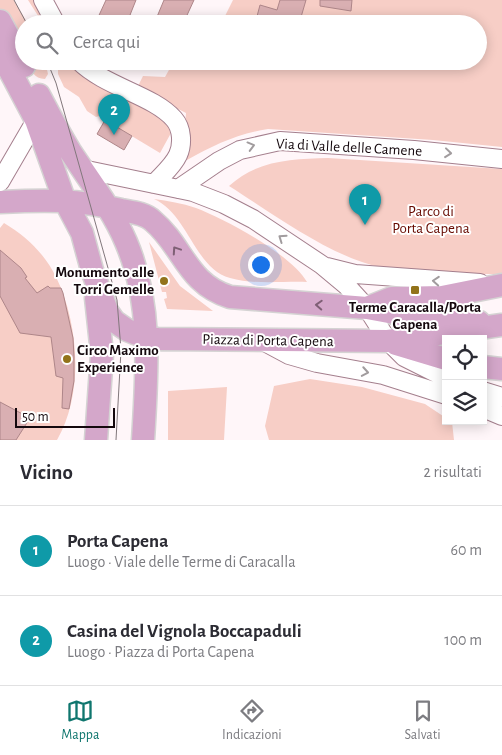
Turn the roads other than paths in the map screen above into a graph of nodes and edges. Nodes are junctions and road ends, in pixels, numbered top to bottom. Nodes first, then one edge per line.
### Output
1 (43, 0) edge
2 (51, 15) edge
3 (0, 21) edge
4 (0, 52) edge
5 (15, 55) edge
6 (21, 70) edge
7 (90, 70) edge
8 (42, 117) junction
9 (502, 159) edge
10 (82, 169) junction
11 (0, 182) edge
12 (154, 184) junction
13 (178, 189) junction
14 (64, 199) junction
15 (0, 202) edge
16 (106, 206) junction
17 (322, 265) junction
18 (92, 270) junction
19 (502, 284) edge
20 (367, 308) junction
21 (502, 325) edge
22 (147, 338) junction
23 (261, 340) junction
24 (388, 341) junction
25 (442, 358) edge
26 (487, 367) edge
27 (502, 369) edge
28 (442, 376) edge
29 (487, 392) edge
30 (442, 394) edge
31 (502, 397) edge
32 (487, 410) edge
33 (502, 416) edge
34 (96, 440) edge
35 (143, 440) edge

1 - 2 street
3 - 5 main road
4 - 8 main road
6 - 8 main road
7 - 12 street
8 - 10 main road
8 - 11 street
8 - 14 main road, Piazza di Porta Capena
13 -> 9 street, Via di Valle delle Camene
10 - 12 street
10 - 16 main road
12 - 13 street
17 -> 13 street
14 - 15 main road
14 - 16 main road
14 - 18 main road, Piazza di Porta Capena
20 -> 16 main road
16 - 22 main road
19 -> 17 street
17 - 20 street
18 - 22 main road, Piazza di Porta Capena
18 - 34 main road
19 - 20 main road
20 - 21 main road
20 - 24 street
21 - 24 main road
22 - 23 main road, Piazza di Porta Capena
22 - 35 main road
23 - 24 main road, Piazza di Porta Capena
23 -> 30 street
24 - 25 main road
24 - 28 street
26 - 27 main road
29 - 31 street
32 - 33 street

